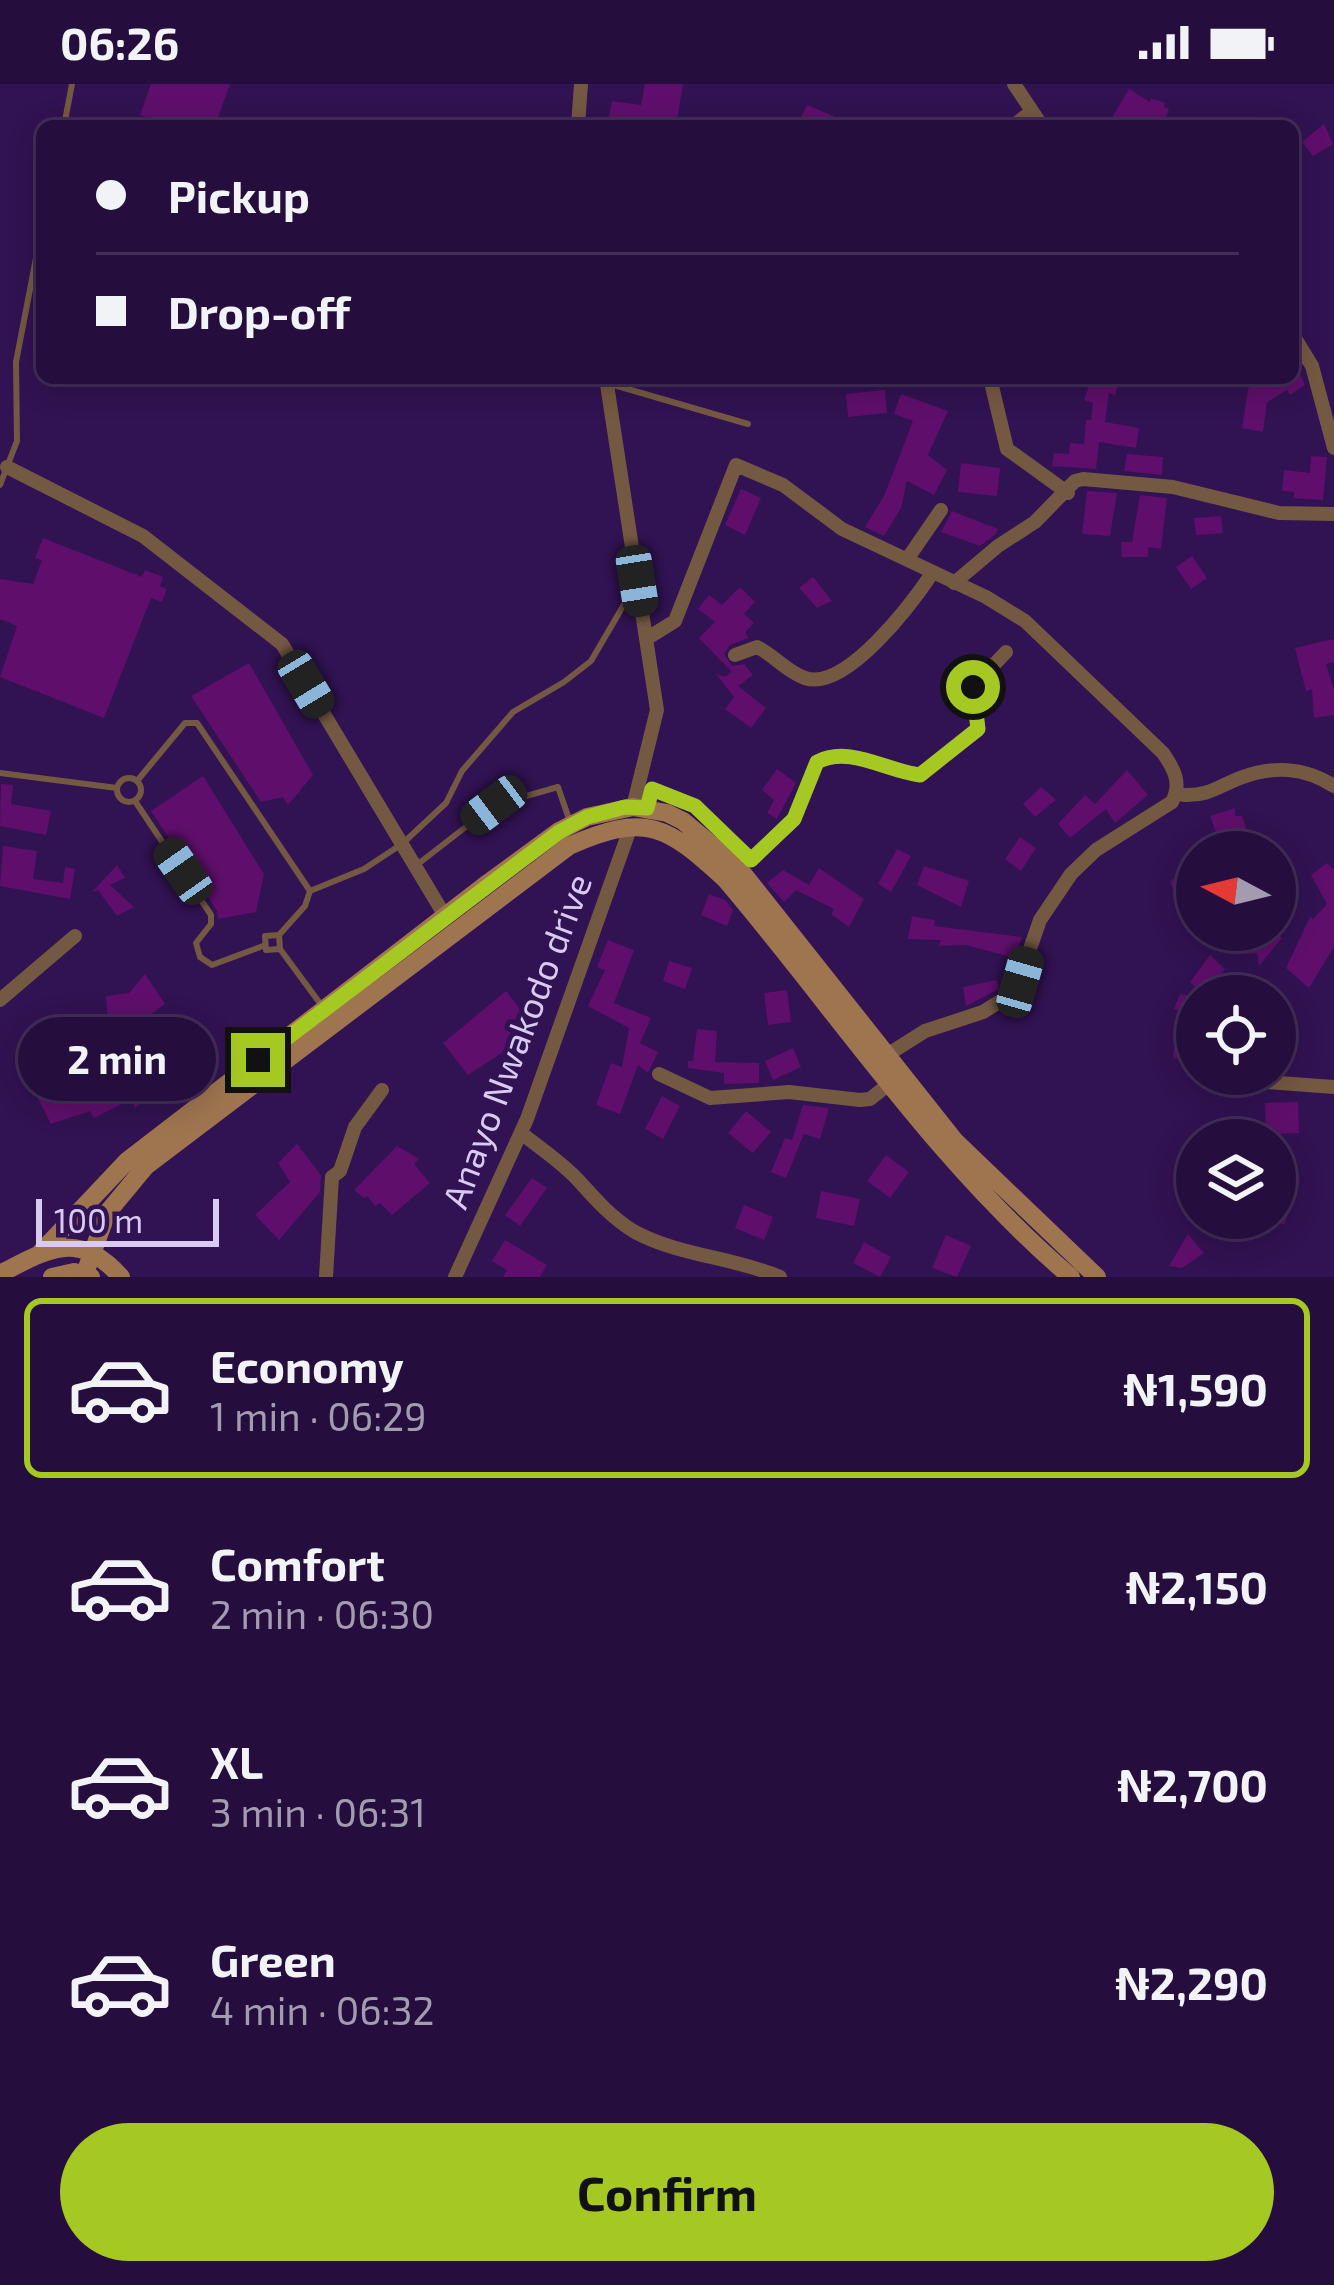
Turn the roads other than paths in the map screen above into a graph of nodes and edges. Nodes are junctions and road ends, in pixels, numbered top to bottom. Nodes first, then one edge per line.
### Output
1 (72, 84) edge
2 (580, 84) edge
3 (1014, 84) edge
4 (1031, 112) junction
5 (65, 120) edge
6 (578, 120) edge
7 (1021, 120) edge
8 (1037, 120) edge
9 (36, 257) edge
10 (1299, 345) edge
11 (607, 384) edge
12 (617, 384) edge
13 (991, 384) edge
14 (748, 424) dead end
15 (1334, 448) edge
16 (7, 467) junction
17 (0, 485) edge
18 (1068, 493) junction
19 (941, 510) dead end
20 (1334, 514) edge
21 (908, 558) junction
22 (933, 572) junction
23 (637, 581) junction
24 (954, 584) junction
25 (646, 639) junction
26 (1006, 652) dead end
27 (735, 655) dead end
28 (0, 773) edge
29 (136, 781) junction
30 (1334, 786) edge
31 (117, 788) junction
32 (1184, 794) dead end
33 (135, 801) junction
34 (637, 814) junction
35 (572, 825) junction
36 (402, 844) junction
37 (415, 866) junction
38 (310, 891) junction
39 (445, 916) junction
40 (279, 935) junction
41 (75, 936) dead end
42 (263, 946) junction
43 (280, 949) junction
44 (0, 1000) edge
45 (324, 1009) junction
46 (886, 1055) junction
47 (659, 1074) dead end
48 (889, 1084) junction
49 (1296, 1084) edge
50 (1334, 1087) edge
51 (382, 1090) dead end
52 (520, 1133) junction
53 (110, 1181) junction
54 (107, 1214) junction
55 (41, 1252) junction
56 (94, 1252) junction
57 (0, 1274) edge
58 (88, 1275) edge
59 (52, 1277) edge
60 (121, 1277) edge
61 (326, 1277) edge
62 (455, 1277) edge
63 (780, 1277) edge
64 (1071, 1277) edge
65 (1097, 1277) edge

1 - 5 lane
2 - 6 street
3 - 4 street
4 - 7 street
4 - 8 street
9 - 16 lane
10 - 15 street
11 - 23 street, Anayo Nwakodo drive
12 - 14 lane
13 - 18 street
16 - 17 lane
16 - 36 street
18 - 20 street
18 - 24 street
19 - 21 street
21 - 22 street
21 - 25 street
22 - 24 street
22 - 27 street
23 - 25 street, Anayo Nwakodo drive
23 - 36 lane
24 - 46 street
25 - 34 street, Anayo Nwakodo drive
26 - 34 street
28 - 31 lane
29 - 31 lane
29 - 33 lane
29 - 38 lane
30 - 32 street
31 - 33 lane
33 - 42 lane
34 - 35 street
34 - 46 street
34 - 48 street
34 - 52 street, Anayo Nwakodo drive
34 - 54 street
35 - 37 lane
35 - 39 street
36 - 37 street
36 - 38 lane
37 - 39 street
38 - 40 lane
39 - 45 street
40 - 42 lane
40 - 43 lane
41 - 44 street
42 - 43 lane
43 - 45 lane
45 - 53 street
46 - 65 street
47 - 48 street
48 - 64 street
49 - 50 street
51 - 61 street
52 - 62 street, Anayo Nwakodo drive
52 - 63 street
53 - 54 street
53 - 55 street
54 - 56 street
55 - 56 street
55 - 57 street
56 - 58 street
56 - 60 street
58 - 59 street

